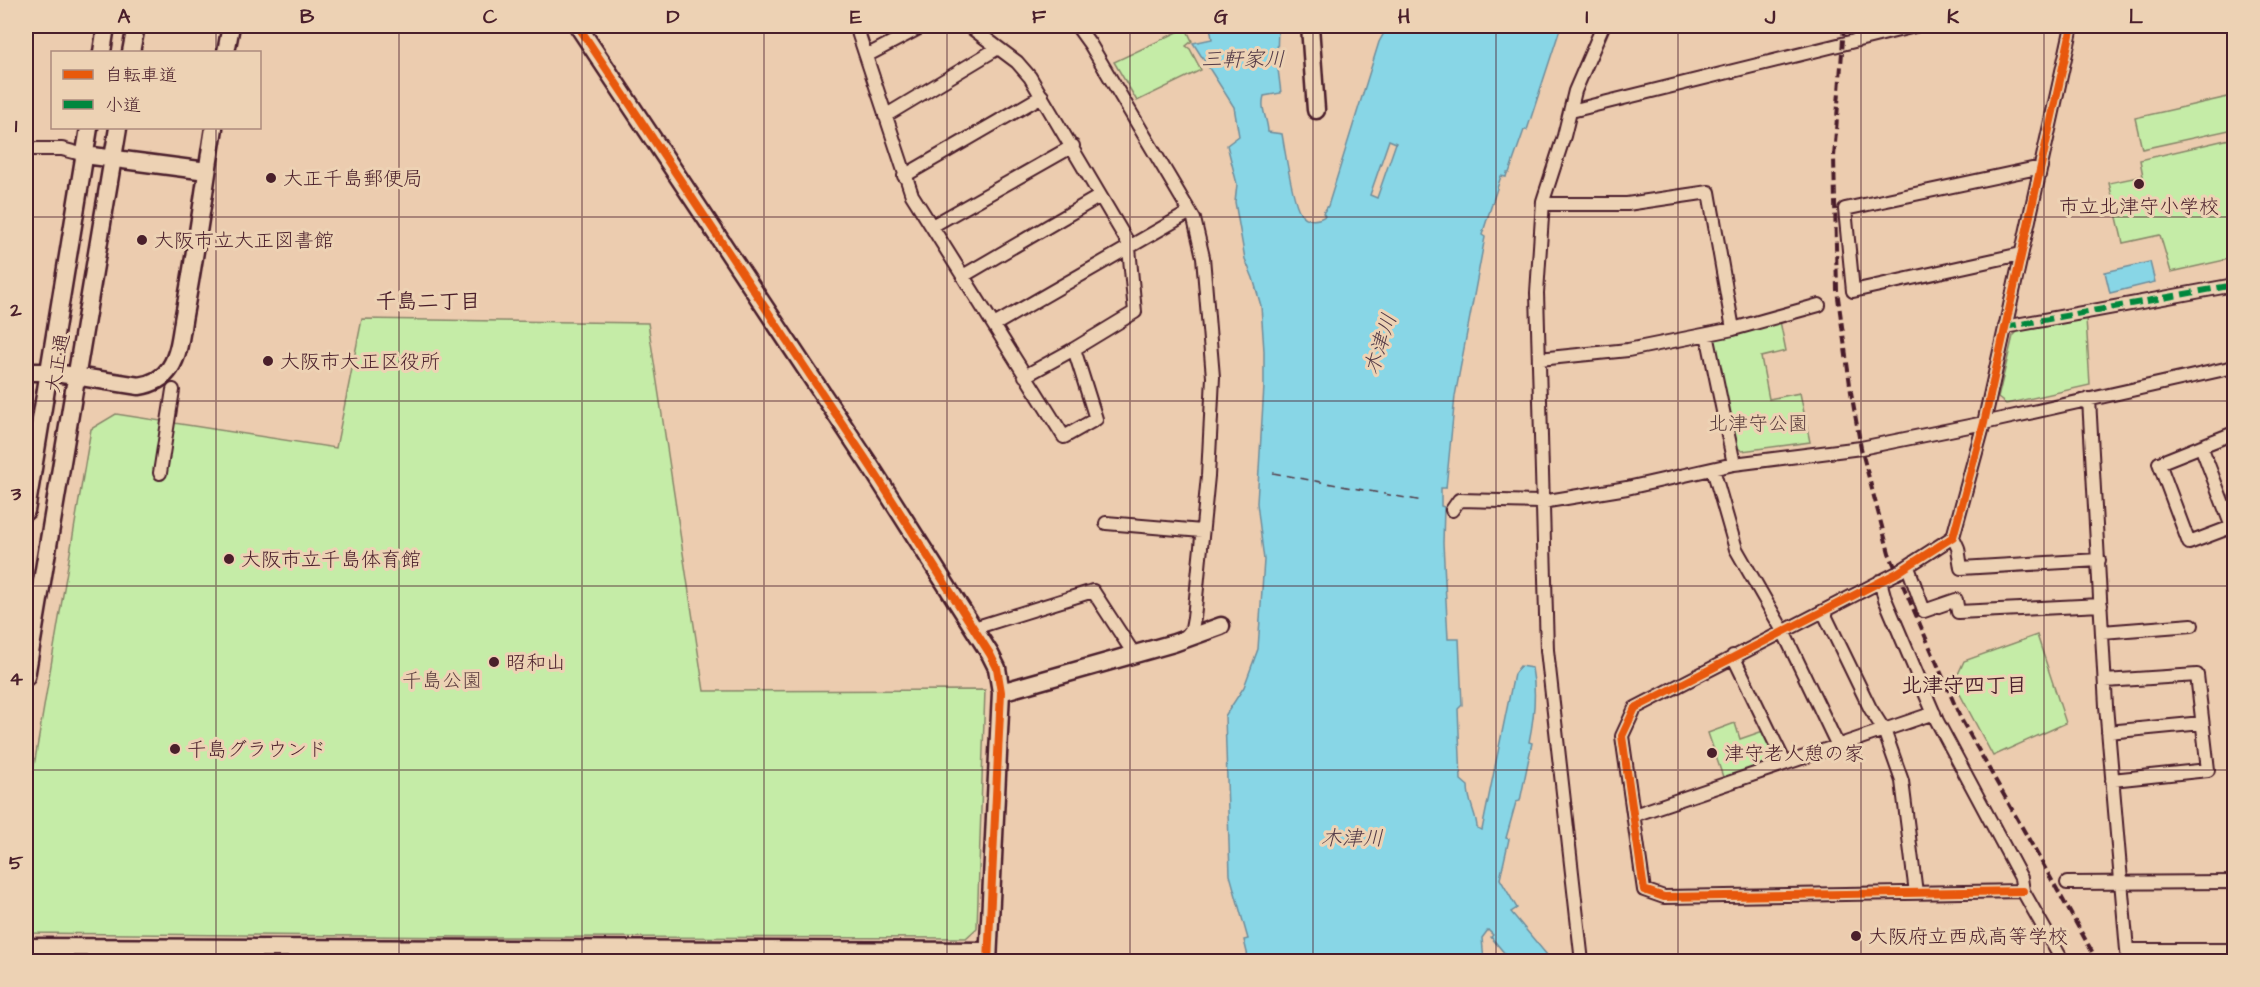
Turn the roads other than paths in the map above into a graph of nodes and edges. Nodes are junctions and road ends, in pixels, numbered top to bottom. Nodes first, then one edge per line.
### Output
1 (106, 26) edge
2 (135, 26) edge
3 (231, 26) edge
4 (578, 26) edge
5 (856, 26) edge
6 (923, 26) edge
7 (969, 26) edge
8 (1077, 26) edge
9 (1310, 26) edge
10 (1603, 26) edge
11 (1915, 26) edge
12 (2072, 26) edge
13 (998, 48) junction
14 (102, 51) edge
15 (131, 51) edge
16 (226, 51) edge
17 (866, 56) junction
18 (1042, 96) junction
19 (1316, 110) dead end
20 (1571, 111) junction
21 (885, 116) junction
22 (89, 129) edge
23 (118, 129) edge
24 (214, 129) edge
25 (1073, 146) junction
26 (26, 149) edge
27 (85, 155) junction
28 (113, 158) junction
29 (2041, 167) junction
30 (207, 171) junction
31 (904, 176) junction
32 (1100, 196) junction
33 (1543, 204) junction
34 (1190, 212) junction
35 (932, 226) junction
36 (1129, 248) junction
37 (2021, 254) junction
38 (963, 276) junction
39 (2235, 285) edge
40 (1819, 305) dead end
41 (994, 325) junction
42 (2005, 327) junction
43 (1733, 329) junction
44 (1707, 334) junction
45 (1074, 350) junction
46 (1539, 358) junction
47 (2235, 367) edge
48 (26, 372) edge
49 (49, 372) junction
50 (1025, 376) junction
51 (76, 377) junction
52 (173, 390) dead end
53 (2089, 399) junction
54 (1984, 423) junction
55 (2235, 433) edge
56 (2201, 446) junction
57 (1734, 464) junction
58 (1713, 469) junction
59 (160, 473) dead end
60 (1542, 502) junction
61 (1452, 510) dead end
62 (26, 511) edge
63 (1106, 523) dead end
64 (2233, 527) edge
65 (1202, 531) junction
66 (1953, 537) junction
67 (2099, 560) junction
68 (1908, 567) junction
69 (1880, 581) junction
70 (2101, 605) junction
71 (1823, 611) junction
72 (2192, 625) dead end
73 (1221, 626) dead end
74 (974, 628) junction
75 (1783, 631) junction
76 (2102, 632) junction
77 (1183, 640) junction
78 (1134, 654) junction
79 (1733, 656) junction
80 (26, 677) edge
81 (2104, 681) junction
82 (1001, 692) junction
83 (1934, 713) junction
84 (2202, 723) junction
85 (1884, 730) junction
86 (2108, 732) junction
87 (1838, 746) junction
88 (1785, 763) junction
89 (2112, 780) junction
90 (1634, 815) junction
91 (2235, 882) edge
92 (2067, 883) dead end
93 (2120, 883) junction
94 (2023, 891) junction
95 (1916, 893) junction
96 (26, 947) edge
97 (2235, 950) edge
98 (120, 955) edge
99 (232, 955) edge
100 (324, 955) edge
101 (422, 955) edge
102 (589, 956) edge
103 (847, 956) edge
104 (988, 956) edge
105 (2127, 956) edge
106 (2213, 956) edge
107 (1582, 962) edge
108 (2063, 962) edge

1 - 14 street
2 - 15 street
3 - 16 street
4 - 74 street
5 - 17 street
6 - 17 street
7 - 13 street
8 - 34 street
9 - 19 street
10 - 20 street
11 - 20 street
12 - 29 street
13 - 18 street
13 - 21 street
17 - 21 street
18 - 25 street
18 - 31 street
20 - 33 street
21 - 31 street
22 - 27 street, 大正通
23 - 28 street, 大正通
24 - 30 street
25 - 32 street
25 - 35 street
26 - 27 street
27 - 28 street
27 - 49 street, 大正通
28 - 30 street
28 - 51 street, 大正通
29 - 37 street
29 - 37 street
30 - 51 street
31 - 35 street
32 - 36 street
32 - 38 street
33 - 43 street
33 - 46 street
34 - 36 street
34 - 65 street
35 - 38 street
36 - 41 street
36 - 45 street
37 - 42 street
38 - 41 street
39 - 42 street
40 - 43 street
41 - 50 street
42 - 54 street
43 - 44 street
44 - 46 street
44 - 57 street
45 - 50 street
45 - 50 street
46 - 60 street
47 - 53 street
48 - 49 street
49 - 51 street
49 - 62 street, 大正通
51 - 80 street, 大正通
52 - 59 street
53 - 54 street
53 - 67 street
54 - 57 street
54 - 66 street
55 - 56 street
56 - 64 street
56 - 64 street
57 - 58 street
58 - 60 street
58 - 75 street
60 - 61 street
60 - 107 street
63 - 65 street
65 - 77 street
66 - 67 street
66 - 68 street
67 - 70 street
68 - 69 street
68 - 70 street
69 - 71 street
69 - 83 street
70 - 76 street
71 - 75 street
71 - 85 street
72 - 76 street
73 - 77 street
74 - 78 street
74 - 82 street
75 - 79 street
75 - 87 street
76 - 81 street
77 - 78 street
78 - 82 street
79 - 88 street
79 - 90 street
81 - 84 street
81 - 86 street
82 - 104 street
83 - 85 street
83 - 94 street
84 - 86 street
84 - 89 street
85 - 87 street
85 - 95 street
86 - 89 street
87 - 88 street
88 - 90 street
89 - 93 street
90 - 95 street
91 - 93 street
92 - 93 street
93 - 105 street
94 - 95 street
94 - 108 street
96 - 98 street
97 - 106 street
98 - 99 street
99 - 100 street
100 - 101 street
101 - 102 street
102 - 103 street
103 - 104 street
105 - 106 street

